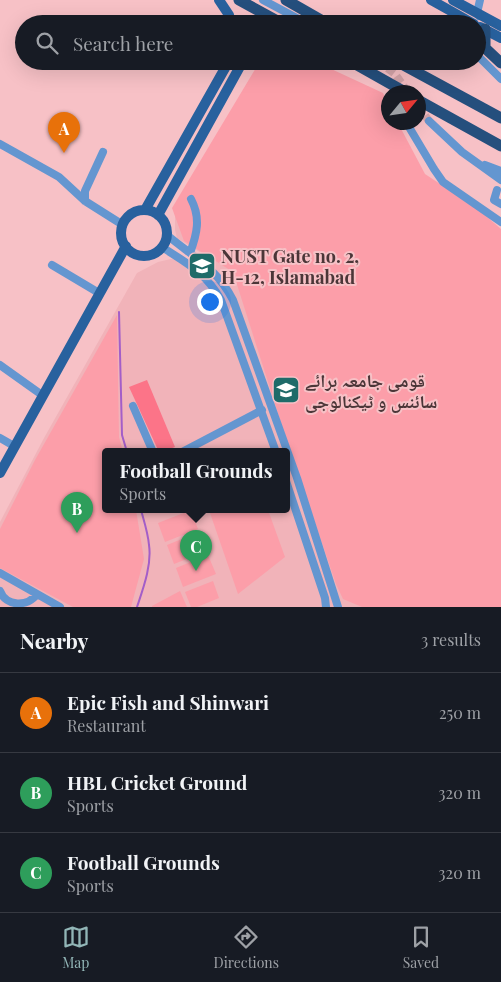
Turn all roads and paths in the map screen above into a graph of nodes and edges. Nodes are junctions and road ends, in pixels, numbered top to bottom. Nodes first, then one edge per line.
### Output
1 (219, 0) edge
2 (239, 0) edge
3 (263, 0) edge
4 (286, 0) edge
5 (431, 0) edge
6 (453, 0) edge
7 (480, 0) edge
8 (477, 13) junction
9 (228, 15) edge
10 (266, 15) edge
11 (291, 15) edge
12 (312, 15) edge
13 (459, 15) edge
14 (481, 15) edge
15 (486, 18) edge
16 (501, 26) edge
17 (486, 30) edge
18 (501, 38) edge
19 (486, 52) edge
20 (486, 57) edge
21 (501, 63) edge
22 (224, 70) edge
23 (237, 70) edge
24 (365, 70) edge
25 (413, 70) edge
26 (501, 79) edge
27 (390, 85) edge
28 (426, 104) edge
29 (501, 118) edge
30 (429, 121) tunnel mouth
31 (411, 130) edge
32 (0, 144) edge
33 (501, 146) edge
34 (103, 152) dead end
35 (476, 162) junction
36 (501, 171) edge
37 (501, 180) edge
38 (497, 190) dead end
39 (191, 199) dead end
40 (85, 201) junction
41 (501, 204) edge
42 (145, 210) junction
43 (158, 215) junction
44 (501, 222) edge
45 (122, 225) junction
46 (167, 235) junction
47 (126, 246) junction
48 (162, 247) junction
49 (190, 253) junction
50 (52, 265) dead end
51 (99, 294) junction
52 (0, 364) edge
53 (42, 395) junction
54 (133, 406) dead end
55 (273, 413) junction
56 (263, 414) junction
57 (0, 438) edge
58 (14, 446) junction
59 (151, 448) edge
60 (191, 448) edge
61 (275, 448) edge
62 (286, 448) edge
63 (290, 460) edge
64 (0, 473) edge
65 (290, 493) edge
66 (1, 576) edge
67 (0, 591) edge
68 (37, 594) junction
69 (60, 607) edge
70 (326, 607) edge
71 (338, 607) edge

1 - 9 main road
2 - 10 highway
3 - 11 street
4 - 12 highway
5 - 13 main road
6 - 8 main road
7 - 8 street
8 - 14 main road
15 - 16 main road
17 - 18 main road
19 - 21 highway
20 - 26 street
22 - 42 main road
23 - 43 main road
24 - 27 highway
25 - 29 highway
28 - 33 highway
30 - 35 street
31 - 44 street
32 - 40 street
34 - 40 street
35 - 36 street
35 - 37 street
38 - 41 street
39 - 49 street
40 - 45 street
42 - 43 main road
42 - 45 main road
43 - 46 main road
45 - 47 main road
46 - 48 main road
46 - 49 street
47 - 48 main road
47 - 51 main road
48 - 56 street
49 - 55 street
50 - 51 street
51 - 53 main road
52 - 53 street
53 - 58 main road
54 - 59 street
55 - 56 street
55 - 62 street
56 - 60 street
56 - 61 street
57 - 58 street
58 - 64 main road
63 - 71 street
65 - 70 street
66 - 68 street
67 - 68 street
68 - 69 street

